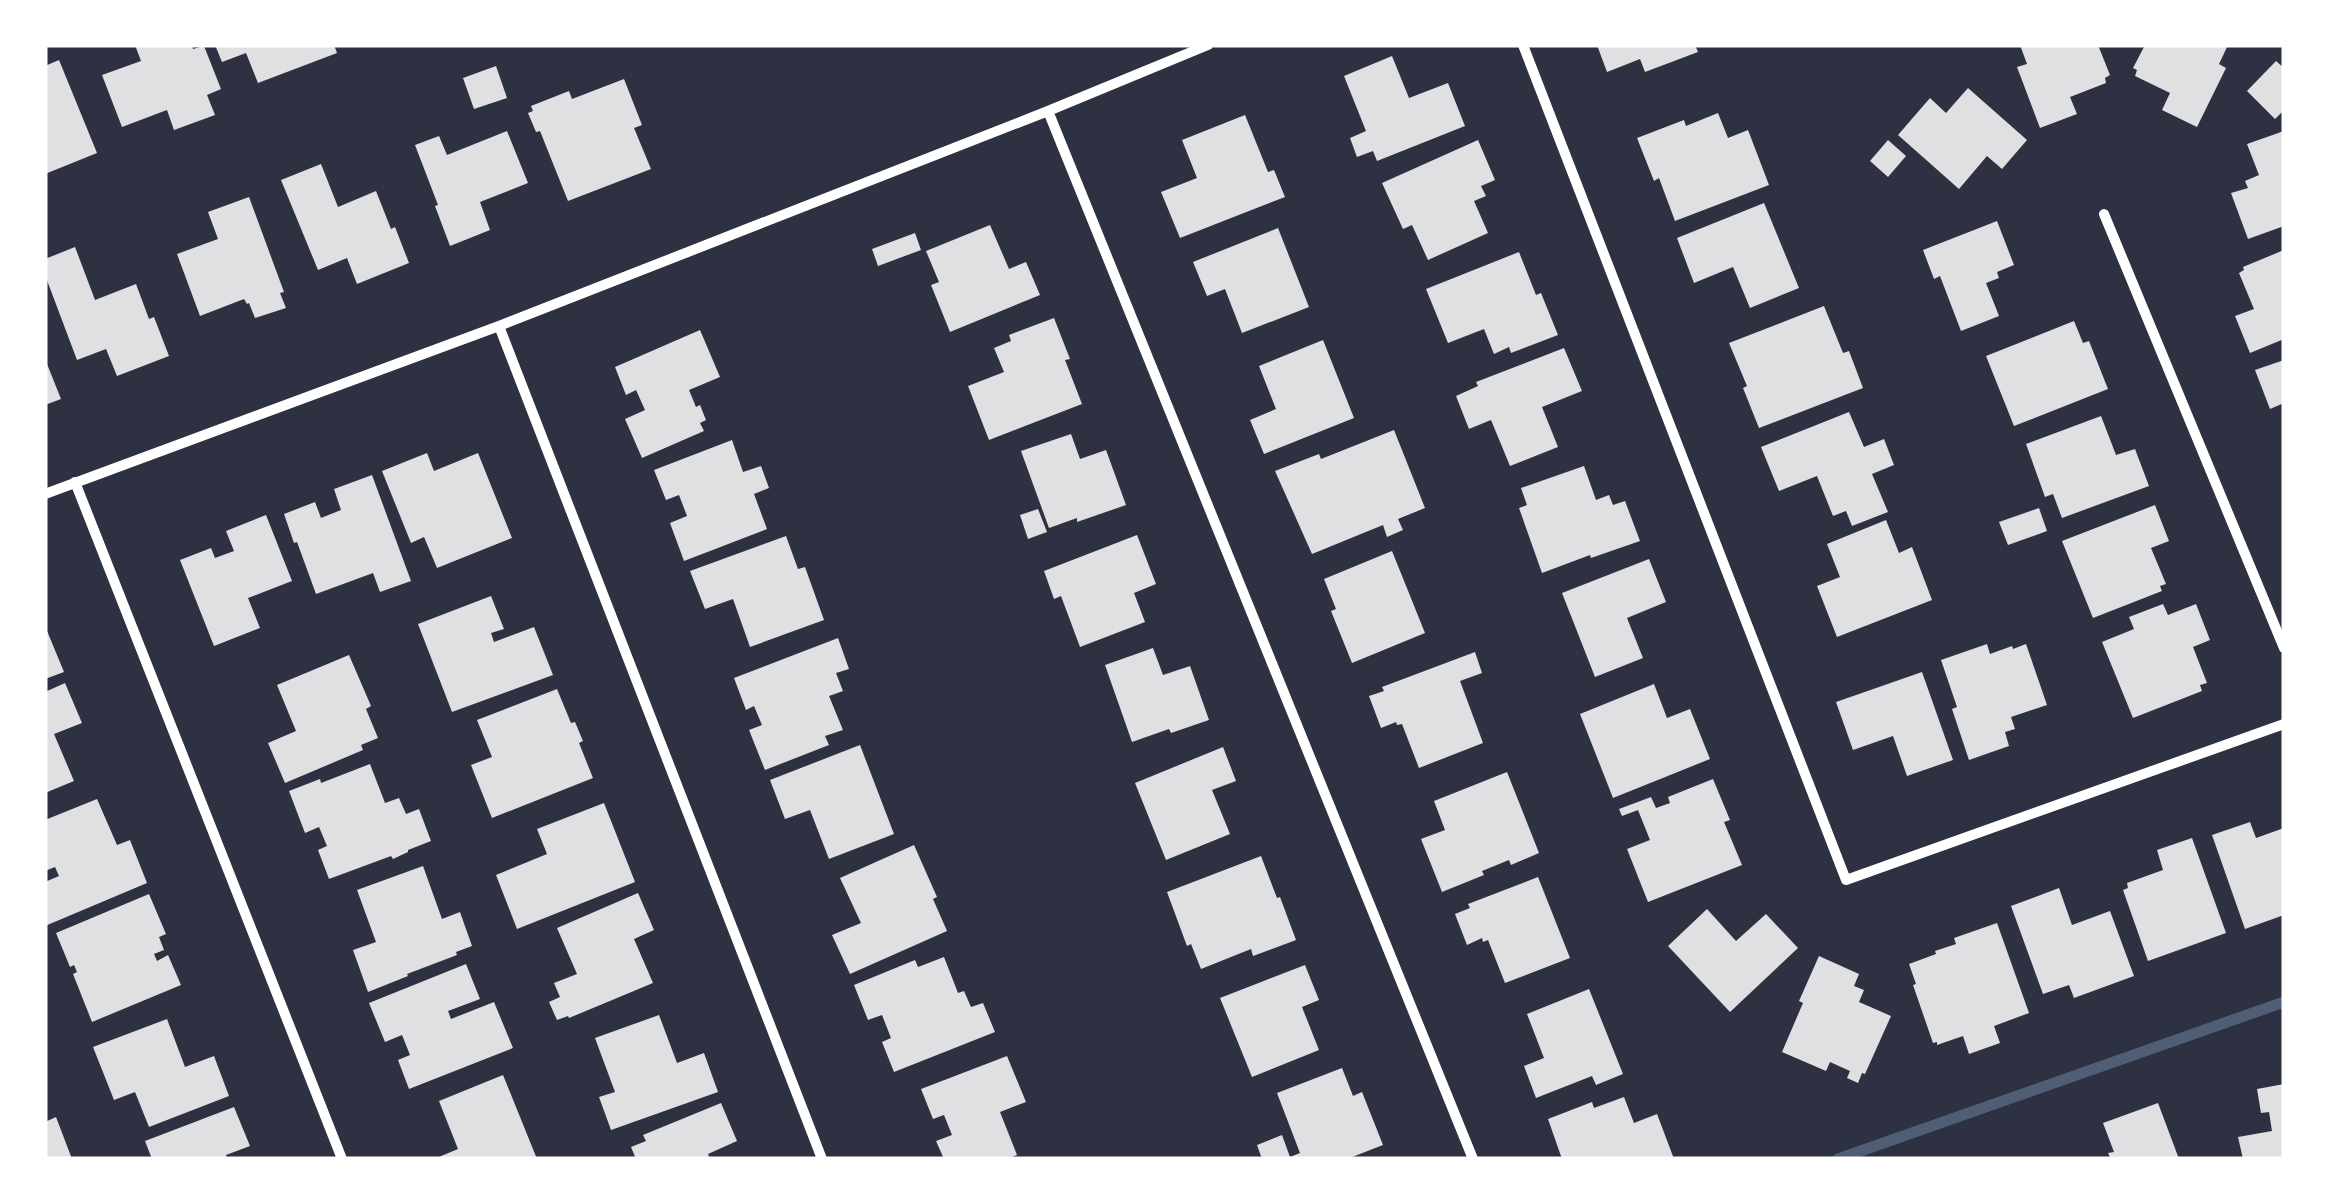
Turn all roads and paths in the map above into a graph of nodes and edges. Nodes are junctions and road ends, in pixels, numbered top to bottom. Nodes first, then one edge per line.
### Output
1 (1208, 45) edge
2 (1523, 45) edge
3 (1048, 111) junction
4 (2104, 214) dead end
5 (499, 326) junction
6 (75, 482) junction
7 (45, 494) edge
8 (2284, 648) edge
9 (2284, 724) edge
10 (342, 1159) edge
11 (822, 1159) edge
12 (1473, 1159) edge

1 - 3 street
2 - 9 street
3 - 5 street
3 - 12 street
4 - 8 street
5 - 6 street
5 - 11 street
6 - 7 street
6 - 10 street

